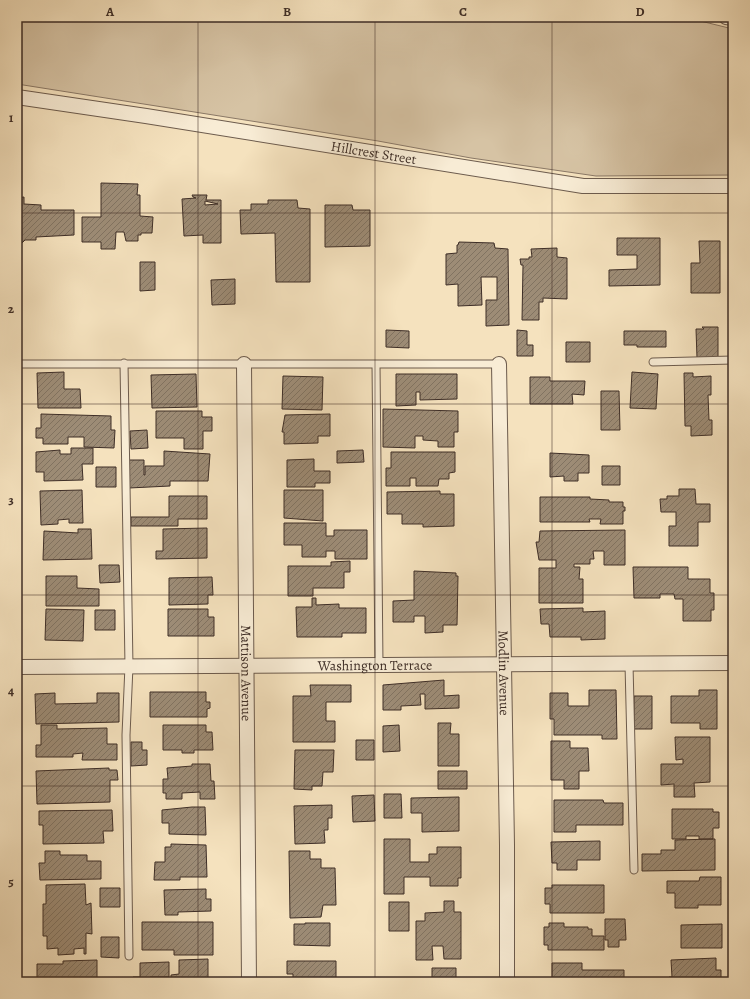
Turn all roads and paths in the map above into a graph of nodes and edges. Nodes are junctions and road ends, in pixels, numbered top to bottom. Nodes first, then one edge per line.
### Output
1 (726, 17) edge
2 (733, 18) edge
3 (17, 97) edge
4 (733, 186) edge
5 (733, 360) edge
6 (654, 362) dead end
7 (17, 364) edge
8 (124, 364) junction
9 (244, 364) junction
10 (376, 364) junction
11 (499, 364) joint
12 (733, 663) edge
13 (504, 664) junction
14 (629, 664) junction
15 (379, 665) junction
16 (17, 666) edge
17 (129, 666) junction
18 (246, 666) junction
19 (634, 870) dead end
20 (129, 956) dead end
21 (249, 982) edge
22 (507, 982) edge

1 - 2 street
3 - 4 street, Hillcrest Street
5 - 6 lane
7 - 8 lane
8 - 9 lane
8 - 17 lane
9 - 10 lane
9 - 18 street, Mattison Avenue
10 - 11 lane
10 - 15 lane
11 - 13 street, Modlin Avenue
12 - 14 street, Washington Terrace
13 - 14 street, Washington Terrace
13 - 15 street, Washington Terrace
13 - 22 street, Modlin Avenue
14 - 19 lane
15 - 18 street, Washington Terrace
16 - 17 street, Washington Terrace
17 - 18 street, Washington Terrace
17 - 20 lane
18 - 21 street, Mattison Avenue

